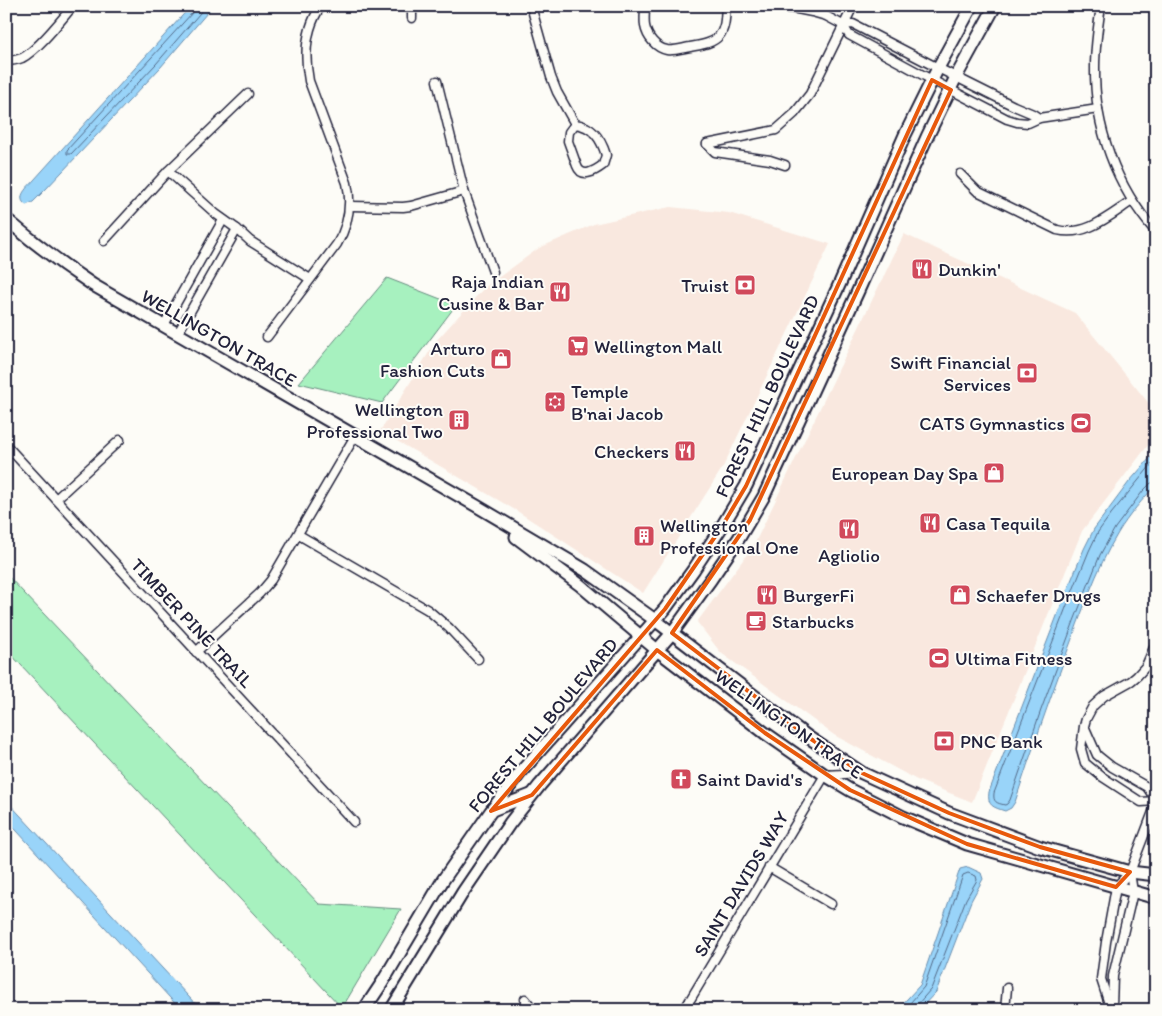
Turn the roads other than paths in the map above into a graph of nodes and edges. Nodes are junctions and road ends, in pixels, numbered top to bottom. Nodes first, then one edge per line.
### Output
1 (74, 6) edge
2 (321, 6) edge
3 (412, 6) edge
4 (531, 6) edge
5 (645, 6) edge
6 (726, 6) edge
7 (762, 6) edge
8 (853, 6) edge
9 (972, 6) edge
10 (995, 6) edge
11 (1101, 6) edge
12 (412, 18) dead end
13 (843, 25) junction
14 (6, 61) edge
15 (938, 68) junction
16 (956, 77) junction
17 (932, 80) junction
18 (437, 81) dead end
19 (950, 90) junction
20 (248, 94) dead end
21 (1098, 109) junction
22 (1039, 118) junction
23 (575, 124) junction
24 (786, 165) dead end
25 (168, 171) junction
26 (960, 174) dead end
27 (464, 191) junction
28 (1132, 201) junction
29 (350, 206) junction
30 (6, 218) edge
31 (223, 220) junction
32 (237, 229) junction
33 (1156, 232) edge
34 (104, 241) dead end
35 (492, 272) dead end
36 (310, 279) junction
37 (164, 325) junction
38 (178, 333) junction
39 (267, 337) dead end
40 (355, 436) junction
41 (120, 440) dead end
42 (6, 445) edge
43 (56, 499) junction
44 (475, 505) junction
45 (298, 534) junction
46 (655, 620) junction
47 (672, 633) junction
48 (641, 637) junction
49 (1156, 643) edge
50 (657, 650) junction
51 (196, 652) junction
52 (478, 660) dead end
53 (1084, 726) junction
54 (862, 773) junction
55 (825, 776) junction
56 (532, 795) junction
57 (1156, 802) edge
58 (491, 811) junction
59 (354, 822) dead end
60 (769, 867) junction
61 (1130, 872) junction
62 (1156, 875) edge
63 (1116, 887) junction
64 (1133, 892) junction
65 (1156, 898) edge
66 (831, 904) dead end
67 (1007, 988) dead end
68 (525, 999) dead end
69 (364, 1010) edge
70 (391, 1010) edge
71 (534, 1010) edge
72 (684, 1010) edge
73 (1005, 1010) edge
74 (1112, 1010) edge

1 - 14 street
2 - 29 street
3 - 12 street
4 - 23 street
5 - 6 street
7 - 13 street
8 - 13 street
9 - 15 main road, FOREST HILL BOULEVARD
10 - 16 main road, FOREST HILL BOULEVARD
11 - 21 street
13 - 15 street
13 - 17 street
13 - 24 street
15 - 16 street
15 - 17 main road, FOREST HILL BOULEVARD
16 - 19 main road, FOREST HILL BOULEVARD
16 - 22 street
17 - 19 street
17 - 46 main road, FOREST HILL BOULEVARD
18 - 27 street
19 - 22 street
19 - 47 main road, FOREST HILL BOULEVARD
20 - 25 street
21 - 22 street
21 - 28 street
23 - 23 street
25 - 31 street
25 - 34 street
26 - 28 street
27 - 29 street
27 - 35 street
28 - 33 street
29 - 36 street
30 - 37 main road, WELLINGTON TRACE
31 - 32 street
31 - 37 street
32 - 36 street
32 - 38 street
36 - 39 street
37 - 38 main road, WELLINGTON TRACE
38 - 40 main road, WELLINGTON TRACE
40 - 44 main road, WELLINGTON TRACE
40 - 45 street
41 - 43 street
42 - 43 street, TIMBER PINE TRAIL
43 - 51 street, TIMBER PINE TRAIL
44 - 46 main road, WELLINGTON TRACE
44 - 48 main road, WELLINGTON TRACE
45 - 51 street
45 - 52 street
46 - 47 main road, WELLINGTON TRACE
46 - 48 main road, FOREST HILL BOULEVARD
47 - 50 main road, FOREST HILL BOULEVARD
47 - 54 main road, WELLINGTON TRACE
48 - 50 main road, WELLINGTON TRACE
48 - 58 main road, FOREST HILL BOULEVARD
49 - 53 street
50 - 55 main road, WELLINGTON TRACE
50 - 56 main road, FOREST HILL BOULEVARD
51 - 59 street, TIMBER PINE TRAIL
53 - 57 street
53 - 57 street
54 - 55 street
54 - 61 main road, WELLINGTON TRACE
55 - 60 street, SAINT DAVIDS WAY
55 - 63 main road, WELLINGTON TRACE
56 - 58 main road
56 - 70 main road, FOREST HILL BOULEVARD
57 - 61 street
58 - 69 main road, FOREST HILL BOULEVARD
60 - 66 street
60 - 72 street, SAINT DAVIDS WAY
61 - 62 main road, WELLINGTON TRACE
61 - 63 street
61 - 64 street
63 - 64 main road, WELLINGTON TRACE
63 - 74 street
64 - 65 main road, WELLINGTON TRACE
64 - 74 street
67 - 73 street
68 - 71 street

